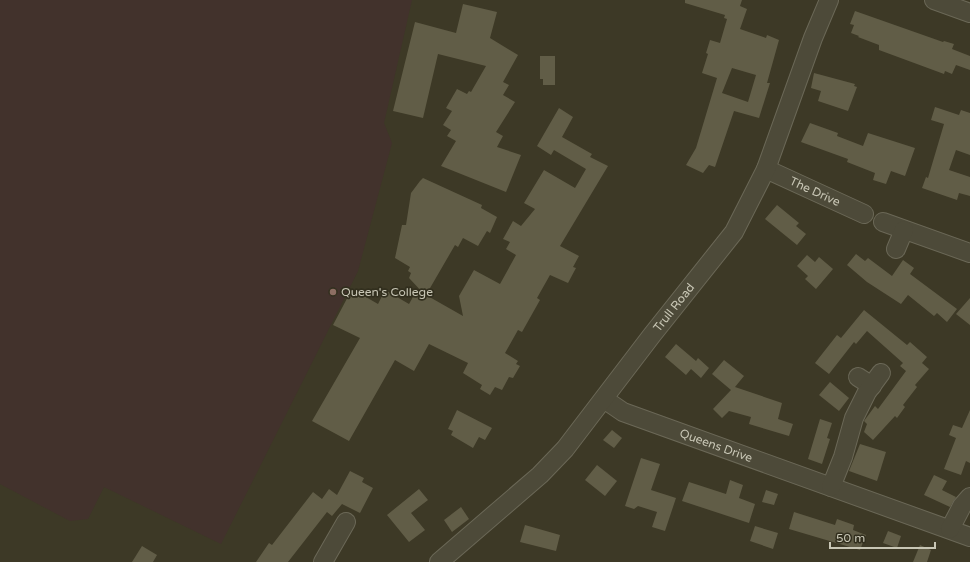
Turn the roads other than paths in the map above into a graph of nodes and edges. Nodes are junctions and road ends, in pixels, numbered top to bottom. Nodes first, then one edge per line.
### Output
1 (829, 0) edge
2 (937, 1) edge
3 (970, 13) edge
4 (766, 169) junction
5 (864, 214) dead end
6 (883, 222) dead end
7 (904, 230) junction
8 (896, 249) dead end
9 (970, 253) edge
10 (870, 379) dead end
11 (604, 399) junction
12 (831, 487) junction
13 (970, 497) edge
14 (346, 522) dead end
15 (950, 529) junction
16 (970, 537) edge
17 (323, 562) edge
18 (438, 562) edge

1 - 4 street, Trull Road
2 - 3 street
4 - 5 street, The Drive
4 - 11 street, Trull Road
6 - 7 street
7 - 8 street
7 - 9 street
10 - 12 street
11 - 12 street, Queens Drive
11 - 18 street, Trull Road
12 - 15 street, Queens Drive
13 - 15 street
14 - 17 street
15 - 16 street, Queens Drive

